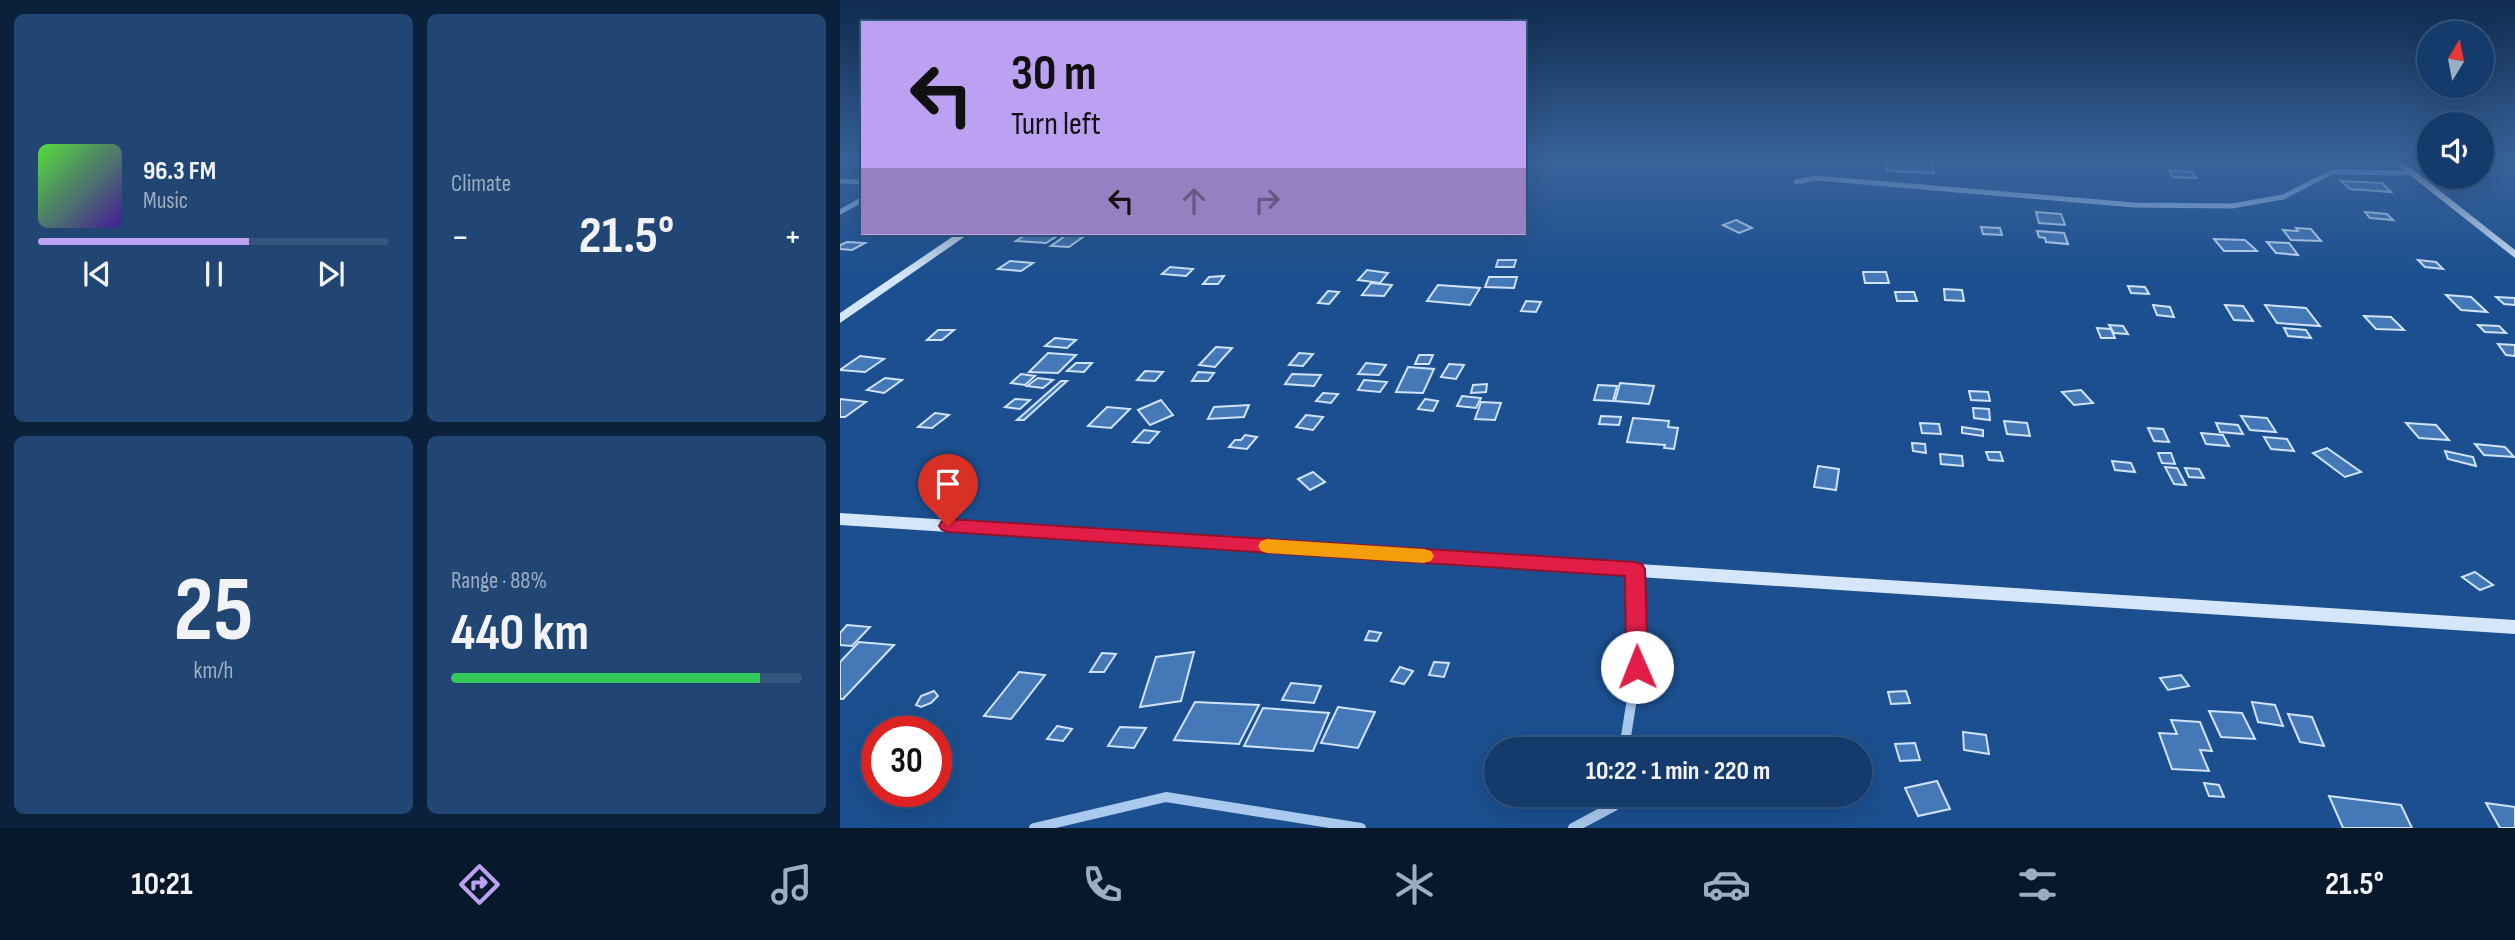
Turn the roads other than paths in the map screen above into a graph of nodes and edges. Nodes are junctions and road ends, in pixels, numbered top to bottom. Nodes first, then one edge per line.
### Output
1 (861, 200) edge
2 (2071, 200) edge
3 (2268, 200) edge
4 (2446, 200) edge
5 (840, 212) edge
6 (962, 235) edge
7 (2515, 255) edge
8 (840, 319) edge
9 (840, 519) edge
10 (1635, 569) junction
11 (2515, 627) edge
12 (1626, 737) edge
13 (1612, 807) edge
14 (1034, 828) edge
15 (1361, 828) edge
16 (1573, 828) edge

1 - 5 street
2 - 3 street
4 - 7 street
6 - 8 street
9 - 10 street
10 - 11 street
10 - 12 street
13 - 16 street
14 - 15 street

